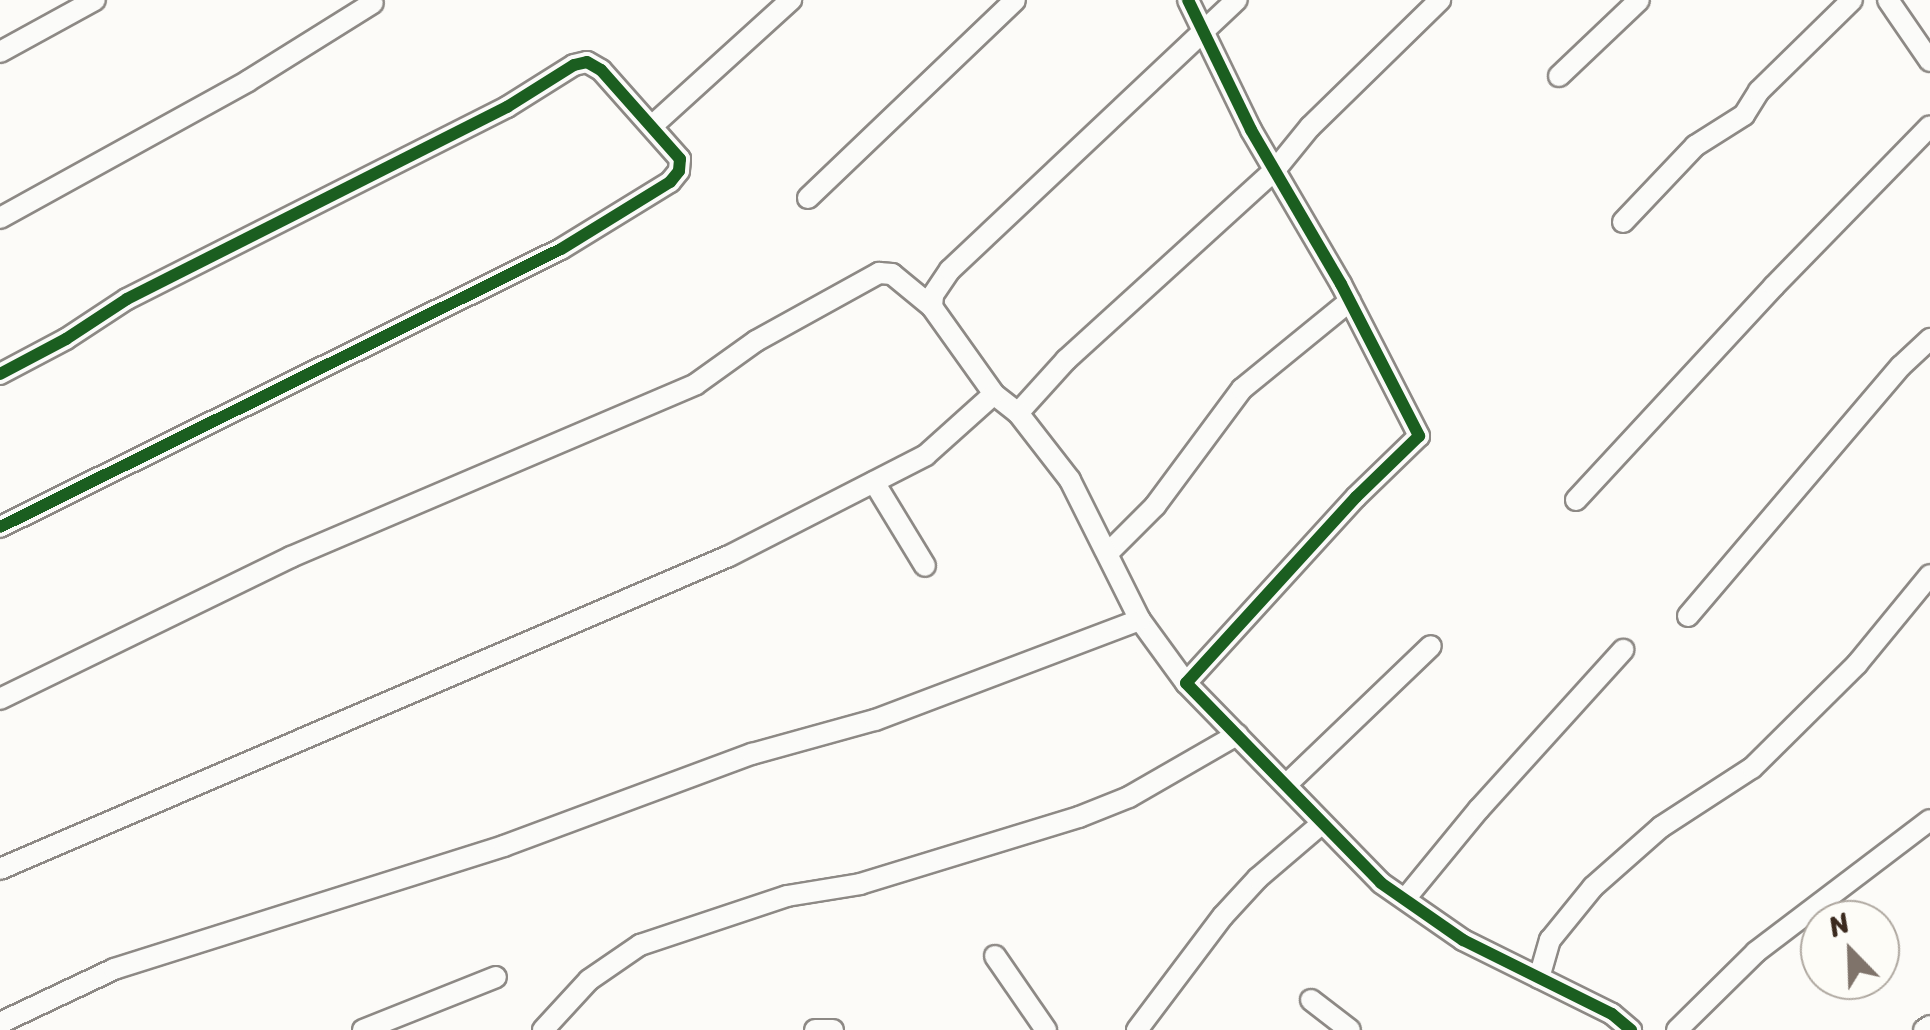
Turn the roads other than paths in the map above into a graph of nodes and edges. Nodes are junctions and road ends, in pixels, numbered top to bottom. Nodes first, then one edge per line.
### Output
1 (95, 0) edge
2 (790, 0) edge
3 (1015, 0) edge
4 (1188, 0) edge
5 (1237, 0) edge
6 (1440, 0) edge
7 (1639, 0) edge
8 (1852, 0) edge
9 (1888, 0) edge
10 (373, 3) dead end
11 (1206, 34) junction
12 (0, 52) edge
13 (1930, 61) edge
14 (1560, 76) dead end
15 (652, 126) junction
16 (1930, 126) edge
17 (1276, 170) junction
18 (808, 198) dead end
19 (0, 218) edge
20 (1622, 222) dead end
21 (1350, 301) junction
22 (932, 306) junction
23 (1930, 339) edge
24 (0, 374) edge
25 (994, 394) junction
26 (1018, 413) junction
27 (874, 482) junction
28 (1576, 500) dead end
29 (0, 527) edge
30 (1110, 552) junction
31 (925, 566) dead end
32 (1930, 576) edge
33 (1688, 616) dead end
34 (1140, 620) junction
35 (1431, 646) dead end
36 (1623, 650) dead end
37 (1186, 683) junction
38 (0, 699) edge
39 (1237, 734) junction
40 (1287, 784) junction
41 (1930, 820) edge
42 (1320, 825) junction
43 (0, 869) edge
44 (1405, 899) junction
45 (995, 956) dead end
46 (496, 977) dead end
47 (1540, 978) junction
48 (1311, 1000) dead end
49 (0, 1023) edge
50 (363, 1030) edge
51 (543, 1030) edge
52 (815, 1030) edge
53 (834, 1030) edge
54 (1046, 1030) edge
55 (1137, 1030) edge
56 (1350, 1030) edge
57 (1631, 1030) edge
58 (1677, 1030) edge

1 - 12 street
2 - 15 street
3 - 18 street
4 - 11 street
5 - 11 street
6 - 17 street
7 - 14 street
8 - 20 street
9 - 13 street
10 - 19 street
11 - 17 street
11 - 22 street
15 - 24 street
15 - 29 street
16 - 28 street
17 - 21 street
17 - 26 street
21 - 30 street
21 - 37 street
22 - 25 street
22 - 38 street
23 - 33 street
25 - 26 street
25 - 27 street
26 - 30 street
27 - 31 street
27 - 43 street
30 - 34 street
32 - 47 street
34 - 37 street
34 - 49 street
35 - 40 street
36 - 44 street
37 - 39 street
39 - 40 street
39 - 51 street
40 - 42 street
41 - 58 street
42 - 44 street
42 - 55 street
44 - 47 street
45 - 54 street
46 - 50 street
47 - 57 street
48 - 56 street
52 - 53 street

